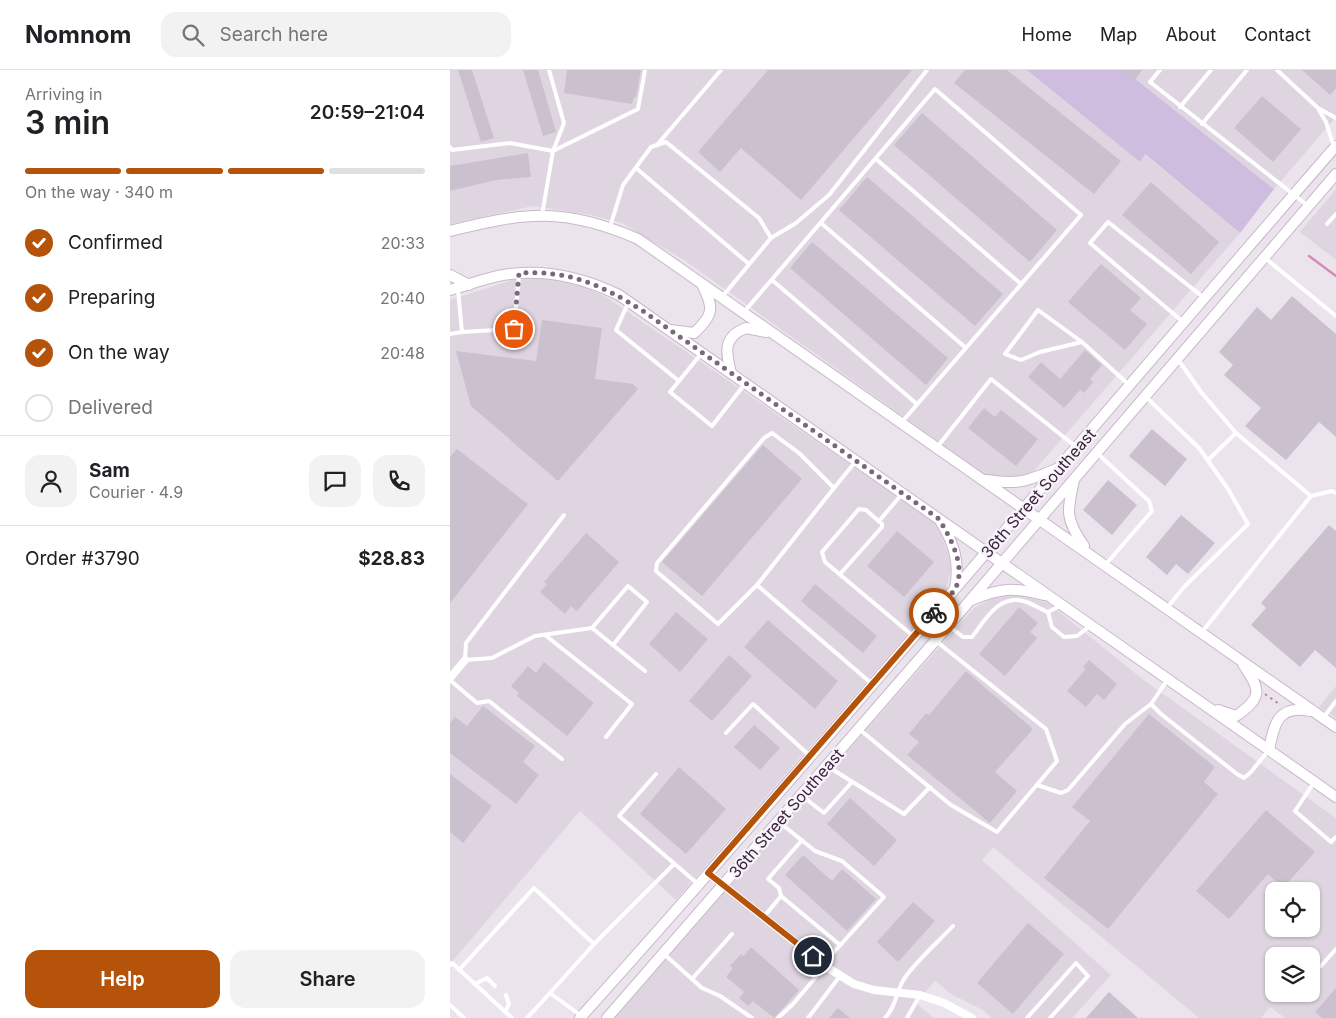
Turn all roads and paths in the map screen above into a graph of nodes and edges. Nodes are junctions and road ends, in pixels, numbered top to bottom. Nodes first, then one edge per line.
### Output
1 (549, 70) edge
2 (645, 70) edge
3 (721, 70) edge
4 (928, 70) edge
5 (1160, 70) edge
6 (1211, 70) edge
7 (1247, 70) edge
8 (1278, 70) edge
9 (1180, 107) junction
10 (1318, 108) junction
11 (1336, 118) edge
12 (1202, 124) junction
13 (658, 145) junction
14 (450, 147) edge
15 (1335, 147) edge
16 (553, 151) junction
17 (876, 159) junction
18 (636, 168) junction
19 (1336, 174) edge
20 (1294, 195) junction
21 (1308, 207) junction
22 (1336, 214) edge
23 (542, 215) junction
24 (821, 222) junction
25 (1327, 224) dead end
26 (610, 227) junction
27 (451, 232) edge
28 (771, 238) junction
29 (1265, 258) junction
30 (749, 264) junction
31 (519, 273) junction
32 (450, 275) edge
33 (772, 280) junction
34 (701, 282) junction
35 (1021, 284) junction
36 (469, 285) junction
37 (454, 289) edge
38 (722, 297) junction
39 (1204, 298) junction
40 (628, 302) junction
41 (743, 313) junction
42 (1336, 316) edge
43 (1184, 322) junction
44 (669, 330) junction
45 (462, 332) junction
46 (769, 332) junction
47 (450, 334) edge
48 (1082, 342) junction
49 (966, 348) junction
50 (702, 352) junction
51 (1178, 359) junction
52 (731, 373) junction
53 (679, 381) junction
54 (745, 383) junction
55 (1130, 386) junction
56 (1145, 396) junction
57 (917, 404) junction
58 (901, 423) junction
59 (1236, 432) junction
60 (937, 447) junction
61 (1077, 448) junction
62 (1097, 453) junction
63 (1208, 460) junction
64 (856, 461) junction
65 (1060, 468) junction
66 (984, 479) junction
67 (1074, 479) junction
68 (834, 488) junction
69 (903, 493) junction
70 (1336, 493) edge
71 (1311, 496) junction
72 (1025, 509) junction
73 (564, 515) dead end
74 (939, 519) junction
75 (1039, 519) junction
76 (879, 521) junction
77 (987, 551) junction
78 (1089, 553) junction
79 (1002, 561) junction
80 (1106, 564) junction
81 (840, 574) junction
82 (757, 585) junction
83 (956, 588) junction
84 (1051, 598) junction
85 (970, 600) junction
86 (1061, 605) junction
87 (1167, 608) junction
88 (1048, 612) junction
89 (948, 626) junction
90 (1090, 626) junction
91 (592, 628) junction
92 (1202, 632) junction
93 (545, 635) junction
94 (914, 636) junction
95 (936, 640) junction
96 (612, 645) junction
97 (1239, 658) junction
98 (465, 660) junction
99 (645, 671) dead end
100 (450, 679) edge
101 (1168, 679) junction
102 (873, 685) junction
103 (1262, 692) dead end
104 (1336, 701) edge
105 (1151, 704) junction
106 (1281, 706) dead end
107 (1209, 708) junction
108 (1320, 715) junction
109 (1336, 727) edge
110 (859, 729) junction
111 (726, 733) dead end
112 (606, 737) dead end
113 (1269, 750) junction
114 (810, 756) junction
115 (562, 759) dead end
116 (827, 766) junction
117 (656, 774) dead end
118 (852, 782) junction
119 (1315, 782) junction
120 (1037, 785) junction
121 (930, 787) junction
122 (801, 795) junction
123 (1336, 797) edge
124 (779, 821) junction
125 (1336, 837) edge
126 (802, 840) junction
127 (674, 864) junction
128 (708, 873) junction
129 (698, 884) junction
130 (723, 886) junction
131 (781, 896) junction
132 (763, 918) junction
133 (952, 926) dead end
134 (732, 934) dead end
135 (594, 944) junction
136 (840, 945) junction
137 (1336, 948) edge
138 (664, 954) junction
139 (450, 965) edge
140 (824, 965) junction
141 (1321, 966) dead end
142 (459, 970) junction
143 (840, 976) junction
144 (692, 979) junction
145 (474, 984) junction
146 (495, 986) dead end
147 (550, 994) junction
148 (897, 994) junction
149 (506, 995) dead end
150 (920, 996) junction
151 (450, 1006) edge
152 (505, 1012) junction
153 (582, 1017) edge
154 (464, 1018) edge
155 (512, 1018) edge
156 (527, 1018) edge
157 (607, 1018) edge
158 (752, 1018) edge
159 (778, 1018) edge
160 (808, 1018) edge
161 (885, 1018) edge
162 (907, 1018) edge
163 (972, 1018) edge
164 (1028, 1018) edge
165 (1050, 1018) edge

1 - 16 lane
2 - 16 lane
3 - 13 lane
4 - 28 lane
5 - 9 lane
6 - 9 lane
7 - 12 lane
8 - 10 lane
9 - 12 lane
10 - 11 lane
10 - 15 lane
12 - 20 lane
13 - 18 lane
13 - 28 lane
14 - 16 lane
15 - 20 street, 36th Street Southeast
16 - 23 lane
17 - 24 lane
17 - 35 lane
17 - 35 lane
18 - 26 lane
18 - 30 lane
19 - 21 street, 36th Street Southeast
20 - 21 lane
20 - 39 street, 36th Street Southeast
21 - 29 street, 36th Street Southeast
22 - 25 lane
23 - 26 street
23 - 27 street
24 - 33 lane
24 - 49 lane
26 - 34 street
28 - 30 lane
29 - 42 lane
29 - 51 street, 36th Street Southeast
30 - 38 lane
31 - 36 street
31 - 40 street
31 - 45 lane
32 - 36 street
33 - 41 lane
33 - 57 lane
34 - 38 street
34 - 44 street
35 - 49 lane
36 - 37 street
37 - 45 lane
38 - 41 street
39 - 43 street, 36th Street Southeast
39 - 43 lane
40 - 44 street
40 - 53 lane
41 - 46 street
43 - 55 street, 36th Street Southeast
44 - 50 street
45 - 47 lane
46 - 52 street
46 - 58 street
48 - 48 lane
48 - 55 lane
49 - 57 lane
50 - 52 street
50 - 53 lane
51 - 56 street, 36th Street Southeast
51 - 59 lane
52 - 54 street
53 - 54 lane
54 - 64 street
55 - 61 street, 36th Street Southeast
56 - 62 street, 36th Street Southeast
56 - 63 lane
57 - 58 lane
58 - 60 street
59 - 63 lane
59 - 71 lane
60 - 61 lane
60 - 66 street
61 - 65 street, 36th Street Southeast
62 - 67 street, 36th Street Southeast
62 - 80 lane
63 - 87 lane
64 - 68 lane
64 - 69 street
65 - 66 street
65 - 72 street, 36th Street Southeast
66 - 72 street
67 - 75 street, 36th Street Southeast
67 - 78 street
68 - 82 lane
68 - 82 lane
69 - 74 street
69 - 76 lane
70 - 71 lane
71 - 92 lane
72 - 75 street
72 - 77 street, 36th Street Southeast
73 - 98 lane
74 - 77 street
74 - 83 street
75 - 78 street
75 - 79 street, 36th Street Southeast
76 - 81 lane
76 - 81 lane
77 - 79 street
77 - 83 street, 36th Street Southeast
78 - 80 street
79 - 84 street
79 - 85 street, 36th Street Southeast
80 - 87 street
81 - 94 lane
82 - 102 lane
83 - 94 street, 36th Street Southeast
84 - 85 street
84 - 86 street
85 - 89 street, 36th Street Southeast
86 - 88 lane
86 - 90 street
87 - 92 street
88 - 89 lane
88 - 90 lane
89 - 95 street, 36th Street Southeast
90 - 101 street
91 - 93 lane
91 - 96 lane
91 - 96 lane
92 - 97 street
93 - 98 lane
93 - 112 lane
94 - 102 street, 36th Street Southeast
95 - 110 street, 36th Street Southeast
95 - 120 lane
96 - 99 lane
97 - 107 street
97 - 108 street
98 - 100 street
100 - 115 lane
101 - 105 lane
101 - 107 street
102 - 114 street, 36th Street Southeast
103 - 106 path
104 - 108 lane
105 - 113 lane
105 - 120 lane
107 - 113 street
108 - 109 street
108 - 113 street
110 - 116 street, 36th Street Southeast
110 - 121 lane
111 - 114 lane
113 - 119 street
114 - 128 street, 36th Street Southeast
116 - 118 lane
116 - 122 street, 36th Street Southeast
117 - 127 lane
118 - 121 lane
118 - 122 lane
119 - 123 street
119 - 125 lane
120 - 121 lane
122 - 124 street, 36th Street Southeast
124 - 126 lane
124 - 130 street, 36th Street Southeast
126 - 131 lane
126 - 136 lane
127 - 129 lane
127 - 135 lane
128 - 129 street, 36th Street Southeast
128 - 130 street
129 - 153 street, 36th Street Southeast
130 - 132 street
130 - 138 street, 36th Street Southeast
131 - 132 lane
131 - 136 lane
132 - 140 street
133 - 148 lane
134 - 144 lane
135 - 142 lane
135 - 147 lane
136 - 140 lane
137 - 141 lane
138 - 144 lane
138 - 157 street, 36th Street Southeast
139 - 142 lane
140 - 143 street
140 - 159 lane
142 - 145 lane
143 - 148 street
143 - 160 lane
144 - 158 lane
145 - 146 lane
145 - 152 lane
147 - 153 lane
147 - 156 lane
148 - 150 street
148 - 161 lane
149 - 152 lane
150 - 162 lane
150 - 163 street
151 - 154 lane
152 - 155 lane
164 - 165 lane

